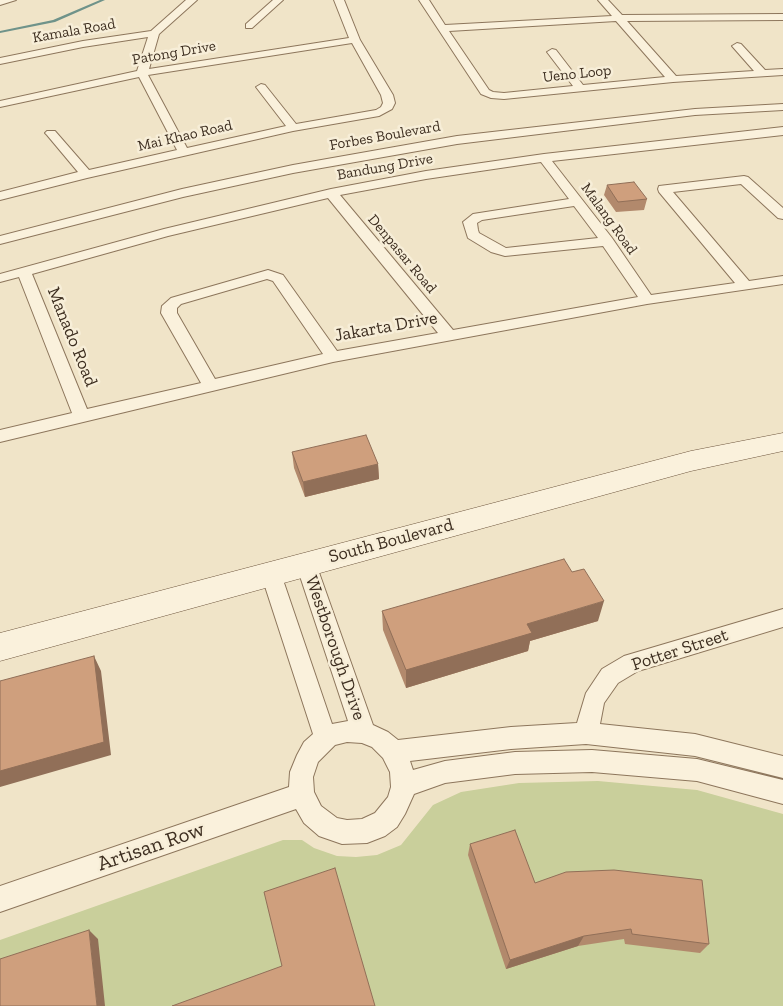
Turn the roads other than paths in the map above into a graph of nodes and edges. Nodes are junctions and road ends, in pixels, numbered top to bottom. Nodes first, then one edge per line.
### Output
1 (11, 0) edge
2 (192, 0) edge
3 (278, 0) edge
4 (339, 0) edge
5 (424, 0) edge
6 (604, 0) edge
7 (0, 2) edge
8 (783, 17) edge
9 (620, 18) junction
10 (249, 26) dead end
11 (442, 28) junction
12 (154, 33) junction
13 (355, 40) junction
14 (737, 46) dead end
15 (552, 52) dead end
16 (0, 61) edge
17 (762, 72) junction
18 (783, 72) edge
19 (142, 73) junction
20 (673, 80) junction
21 (261, 87) dead end
22 (581, 88) junction
23 (783, 98) edge
24 (0, 104) edge
25 (783, 107) edge
26 (293, 128) junction
27 (783, 131) edge
28 (51, 133) dead end
29 (184, 153) junction
30 (544, 158) junction
31 (86, 174) junction
32 (331, 193) junction
33 (0, 196) edge
34 (577, 202) junction
35 (783, 215) edge
36 (0, 232) edge
37 (0, 240) edge
38 (607, 241) junction
39 (24, 271) junction
40 (0, 278) edge
41 (783, 280) edge
42 (745, 285) junction
43 (647, 300) junction
44 (449, 336) junction
45 (333, 357) junction
46 (210, 385) junction
47 (82, 418) junction
48 (0, 436) edge
49 (783, 442) edge
50 (306, 564) junction
51 (271, 574) junction
52 (783, 618) edge
53 (0, 647) edge
54 (364, 733) junction
55 (586, 733) junction
56 (326, 740) junction
57 (394, 752) junction
58 (783, 767) edge
59 (404, 786) junction
60 (783, 792) edge
61 (301, 795) junction
62 (0, 899) edge

1 - 7 street
2 - 12 street
3 - 10 street
4 - 13 street
5 - 11 street, Ueno Loop
6 - 9 street
8 - 9 street
9 - 11 street
9 - 20 street
11 - 22 street, Ueno Loop
12 - 16 street, Kamala Road
12 - 19 street
13 - 19 street, Patong Drive
13 - 26 street, Mai Khao Road
14 - 17 street
15 - 22 street
17 - 18 street, Ueno Loop
17 - 20 street, Ueno Loop
19 - 24 street, Patong Drive
19 - 29 street
20 - 22 street, Ueno Loop
21 - 26 street
23 - 36 street, Forbes Boulevard
25 - 37 street, Forbes Boulevard
26 - 29 street, Mai Khao Road
27 - 30 street, Bandung Drive
28 - 31 street
29 - 31 street, Mai Khao Road
30 - 32 street, Bandung Drive
30 - 34 street, Malang Road
31 - 33 street, Mai Khao Road
32 - 39 street, Bandung Drive
32 - 44 street, Denpasar Road
34 - 38 street, Malang Road
34 - 38 street
35 - 42 street
38 - 43 street, Malang Road
39 - 40 street, Bandung Drive
39 - 47 street, Manado Road
41 - 42 street, Jakarta Drive
42 - 43 street, Jakarta Drive
43 - 44 street, Jakarta Drive
44 - 45 street, Jakarta Drive
45 - 46 street, Jakarta Drive
45 - 46 street
46 - 47 street, Jakarta Drive
47 - 48 street, Jakarta Drive
49 - 50 main road, South Boulevard
50 - 51 main road, South Boulevard
50 - 54 street, Westborough Drive
51 - 53 main road, South Boulevard
51 - 56 street
52 - 55 street, Potter Street
54 - 56 street
54 - 57 street
55 - 57 street
55 - 58 street
56 - 61 street
57 - 59 street
59 - 60 street
59 - 61 street
61 - 62 street, Artisan Row

